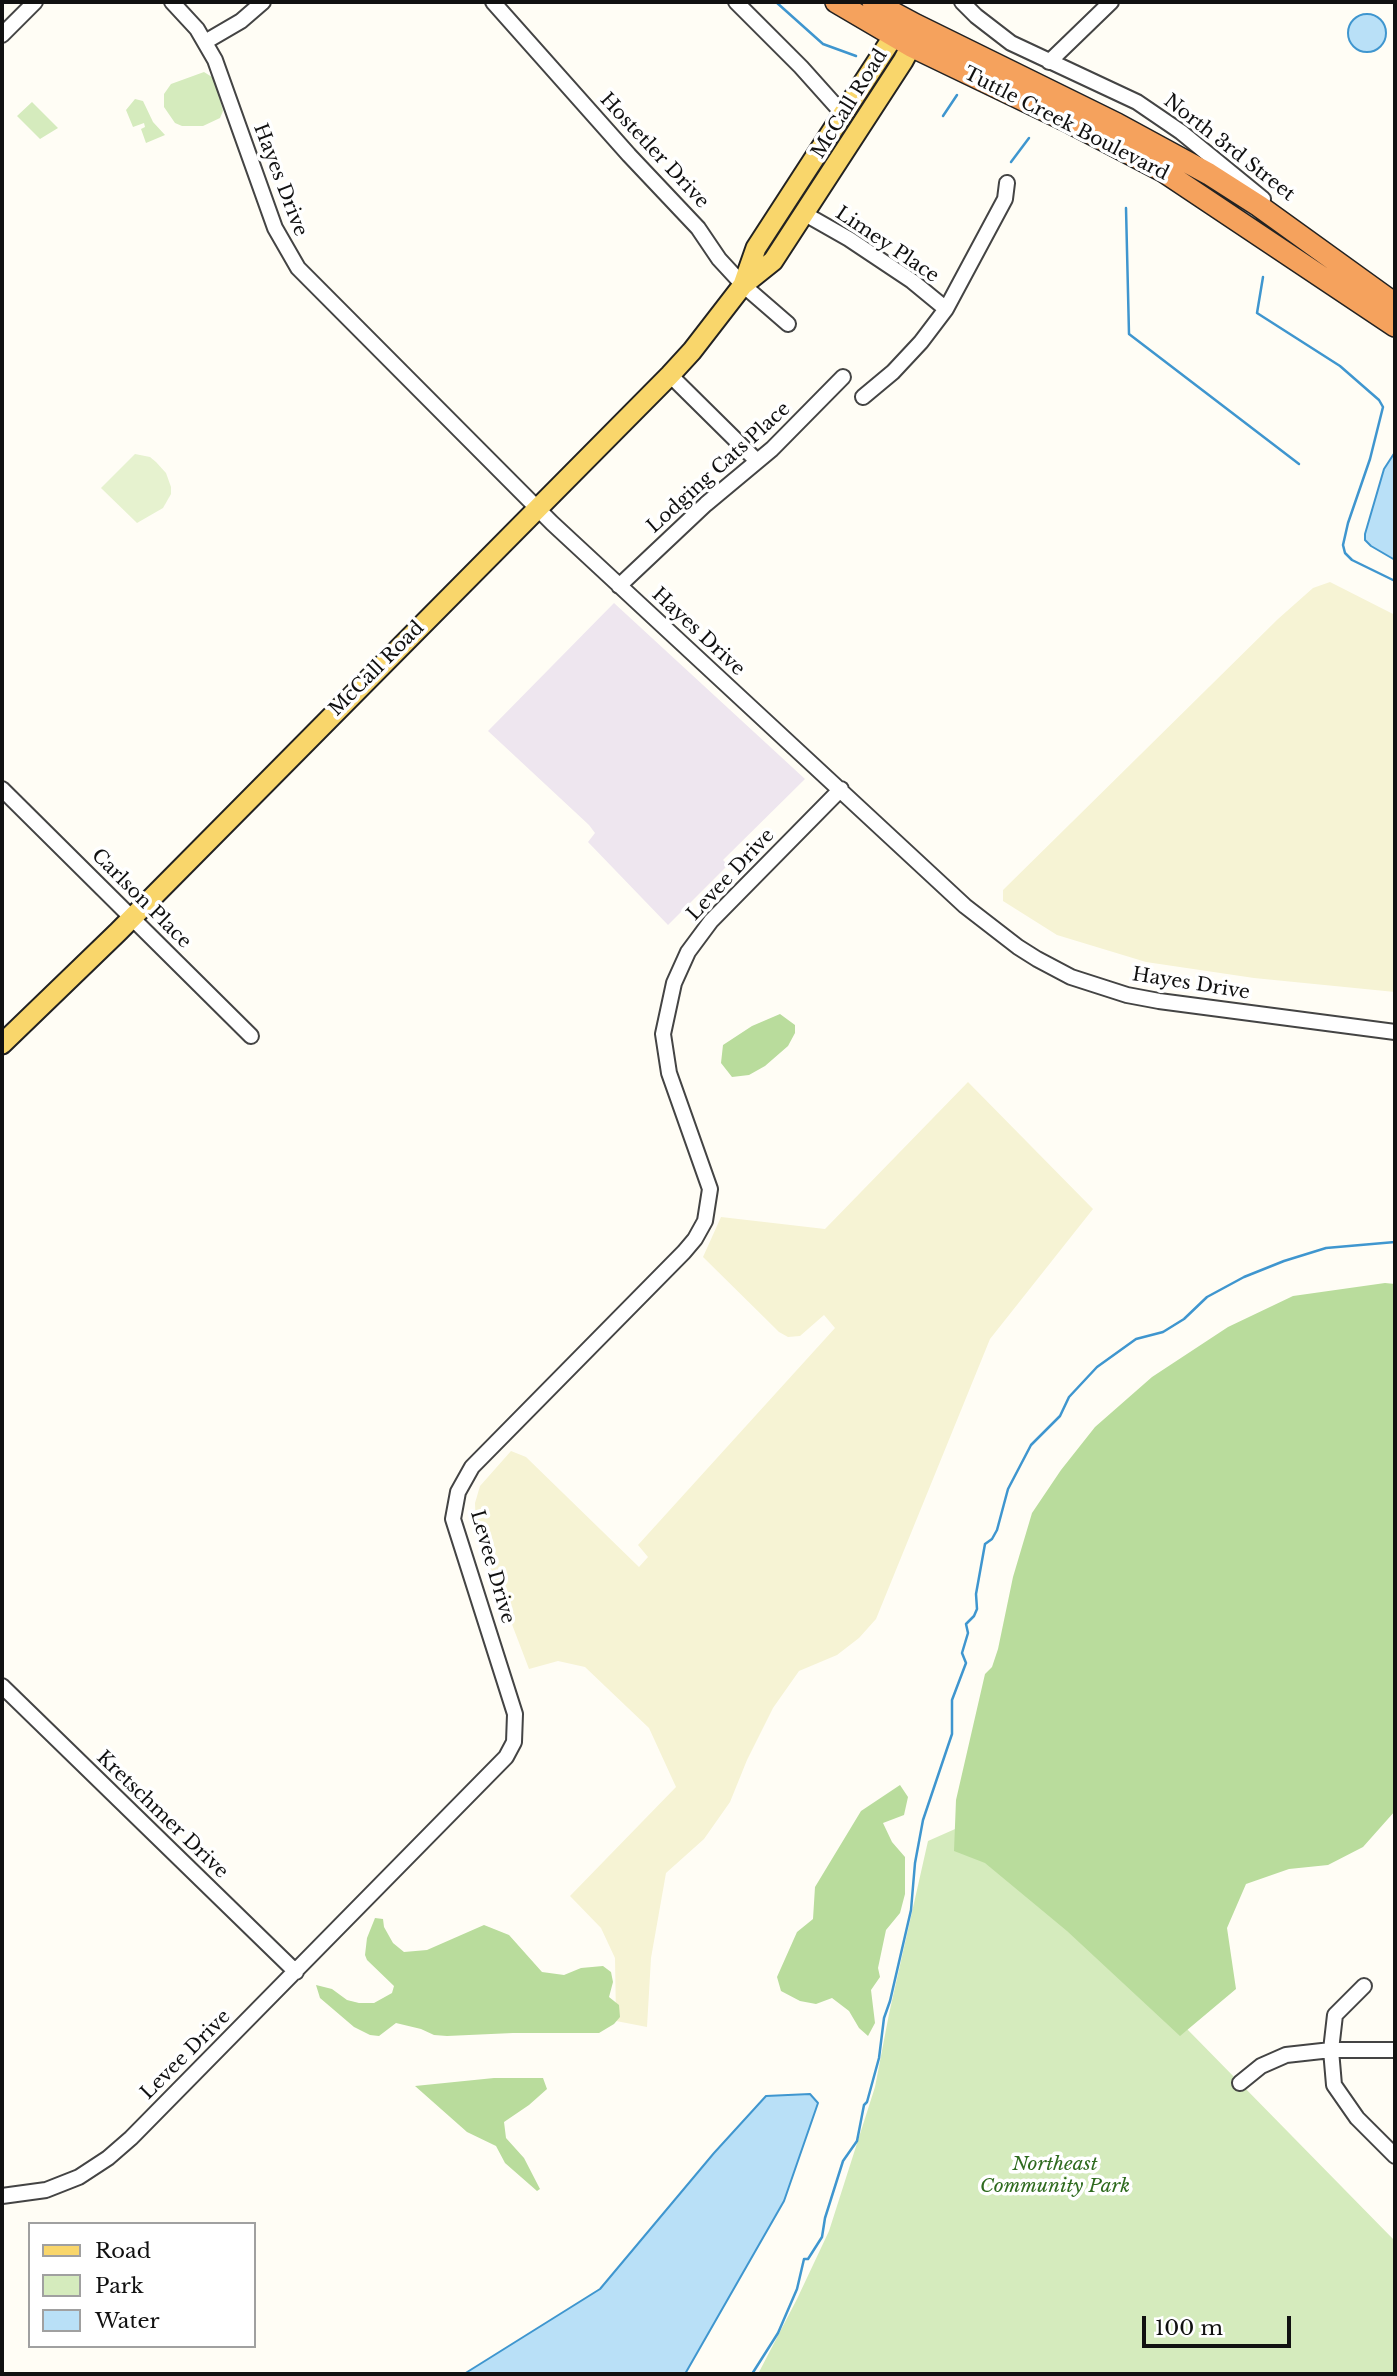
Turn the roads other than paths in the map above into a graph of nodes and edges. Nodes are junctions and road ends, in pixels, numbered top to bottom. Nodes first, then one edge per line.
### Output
1 (35, 2) edge
2 (172, 2) edge
3 (263, 2) edge
4 (493, 2) edge
5 (736, 2) edge
6 (836, 2) edge
7 (873, 2) edge
8 (962, 2) edge
9 (1111, 2) edge
10 (916, 25) junction
11 (2, 35) edge
12 (205, 42) junction
13 (902, 42) junction
14 (1049, 62) junction
15 (844, 115) junction
16 (1206, 151) junction
17 (817, 158) junction
18 (1209, 174) junction
19 (828, 177) junction
20 (1007, 183) dead end
21 (806, 214) junction
22 (1263, 239) junction
23 (1322, 251) junction
24 (743, 285) junction
25 (1395, 304) edge
26 (946, 309) junction
27 (788, 324) dead end
28 (1395, 326) edge
29 (670, 375) junction
30 (843, 377) dead end
31 (863, 397) dead end
32 (757, 460) junction
33 (537, 508) junction
34 (619, 586) junction
35 (2, 789) edge
36 (841, 789) junction
37 (132, 916) junction
38 (1395, 1032) edge
39 (251, 1036) dead end
40 (2, 1044) edge
41 (2, 1686) edge
42 (296, 1972) junction
43 (1364, 1986) dead end
44 (1331, 2050) junction
45 (1395, 2050) edge
46 (1240, 2083) dead end
47 (1395, 2156) edge
48 (2, 2196) edge

1 - 11 street
2 - 12 street, Hayes Drive
3 - 12 street
4 - 24 street, Hostetler Drive
5 - 15 street
6 - 13 highway, Tuttle Creek Boulevard
7 - 10 highway, Tuttle Creek Boulevard
8 - 14 street, North 3rd Street
9 - 14 street
10 - 13 main road, McCall Road
10 - 18 highway, Tuttle Creek Boulevard
12 - 33 street, Hayes Drive
13 - 15 main road, McCall Road
13 - 19 main road, McCall Road
13 - 22 highway, Tuttle Creek Boulevard
14 - 16 street, North 3rd Street
15 - 17 main road, McCall Road
15 - 19 main road
16 - 18 highway
16 - 23 street, North 3rd Street
17 - 21 main road
17 - 24 main road, McCall Road
18 - 22 highway
18 - 23 highway, Tuttle Creek Boulevard
19 - 21 main road, McCall Road
20 - 26 street
21 - 24 main road, McCall Road
21 - 26 street, Limey Place
22 - 28 highway, Tuttle Creek Boulevard
23 - 25 highway, Tuttle Creek Boulevard
24 - 27 street, Hostetler Drive
24 - 29 main road, McCall Road
26 - 31 street
29 - 32 street
29 - 33 main road, McCall Road
30 - 32 street, Lodging Cats Place
32 - 34 street, Lodging Cats Place
33 - 34 street, Hayes Drive
33 - 37 main road, McCall Road
34 - 36 street, Hayes Drive
35 - 37 street, Carlson Place
36 - 38 street, Hayes Drive
36 - 42 street, Levee Drive
37 - 39 street, Carlson Place
37 - 40 main road, McCall Road
41 - 42 street, Kretschmer Drive
42 - 48 street, Levee Drive
43 - 44 street
44 - 45 street
44 - 46 street
44 - 47 street

